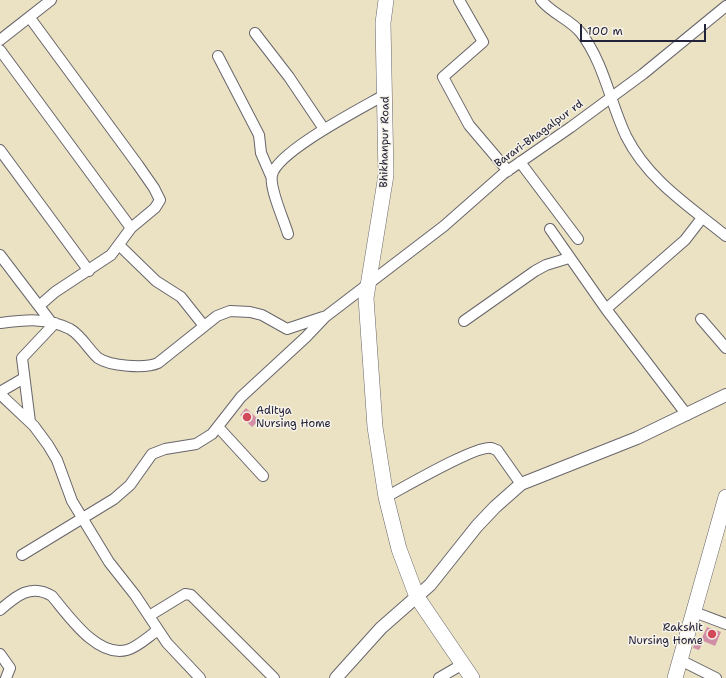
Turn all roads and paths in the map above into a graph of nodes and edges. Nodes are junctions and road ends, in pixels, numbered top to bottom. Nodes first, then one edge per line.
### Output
1 (51, 0) edge
2 (386, 0) edge
3 (459, 0) edge
4 (541, 0) edge
5 (726, 6) edge
6 (30, 18) junction
7 (254, 33) dead end
8 (0, 40) edge
9 (0, 50) edge
10 (218, 56) dead end
11 (386, 94) junction
12 (611, 96) junction
13 (324, 129) junction
14 (0, 150) edge
15 (520, 162) junction
16 (508, 171) junction
17 (271, 176) junction
18 (702, 218) junction
19 (131, 228) junction
20 (550, 229) dead end
21 (288, 234) dead end
22 (726, 236) edge
23 (578, 239) dead end
24 (119, 244) junction
25 (0, 254) edge
26 (569, 258) junction
27 (89, 270) junction
28 (368, 283) junction
29 (39, 306) junction
30 (606, 309) junction
31 (325, 317) junction
32 (701, 318) dead end
33 (464, 321) dead end
34 (0, 323) edge
35 (53, 323) junction
36 (204, 326) junction
37 (726, 348) edge
38 (24, 378) junction
39 (0, 393) edge
40 (726, 395) edge
41 (687, 415) junction
42 (30, 422) junction
43 (219, 428) junction
44 (263, 476) dead end
45 (521, 484) junction
46 (386, 497) junction
47 (726, 497) edge
48 (83, 517) junction
49 (723, 524) edge
50 (22, 555) dead end
51 (417, 597) junction
52 (0, 610) edge
53 (694, 612) junction
54 (149, 616) junction
55 (726, 624) edge
56 (158, 630) junction
57 (0, 654) edge
58 (680, 660) junction
59 (463, 664) junction
60 (6, 678) edge
61 (200, 678) edge
62 (274, 678) edge
63 (336, 678) edge
64 (440, 678) edge
65 (472, 678) edge
66 (675, 678) edge
67 (716, 678) edge

1 - 6 street
2 - 11 main road, Bhikhanpur Road
3 - 16 street
4 - 12 street
5 - 12 street, Barari-Bhagalpur rd
6 - 8 street
6 - 19 street
7 - 13 street
9 - 19 street
10 - 17 street
11 - 13 street
11 - 28 main road, Bhikhanpur Road
12 - 15 street, Barari-Bhagalpur rd
12 - 18 street
13 - 17 street
14 - 27 street
15 - 16 street, Barari-Bhagalpur rd
15 - 23 street
16 - 28 street, Barari-Bhagalpur rd
17 - 21 street
18 - 22 street
18 - 30 street
19 - 24 street
20 - 26 street
24 - 27 street
24 - 36 street
25 - 29 street
26 - 30 street
26 - 33 street
27 - 29 street
28 - 31 street, Barari-Bhagalpur rd
28 - 46 main road, Bhikhanpur Road
29 - 35 street
30 - 41 street
31 - 36 street
31 - 43 street
32 - 37 street
34 - 35 street
35 - 36 street
35 - 38 street
38 - 39 street
38 - 42 street
39 - 42 street
40 - 41 street
41 - 45 street
42 - 48 street
43 - 44 street
43 - 48 street
45 - 46 street
45 - 51 street
46 - 51 main road, Bhikhanpur Road
47 - 49 main road
48 - 50 street
48 - 54 street
49 - 53 main road
51 - 59 main road, Bhikhanpur Road
51 - 63 street
52 - 56 street
53 - 55 street
53 - 58 main road
54 - 56 street
54 - 62 street
56 - 61 street
57 - 60 street
58 - 66 main road
58 - 67 street
59 - 64 street
59 - 65 main road, Bhikhanpur Road

